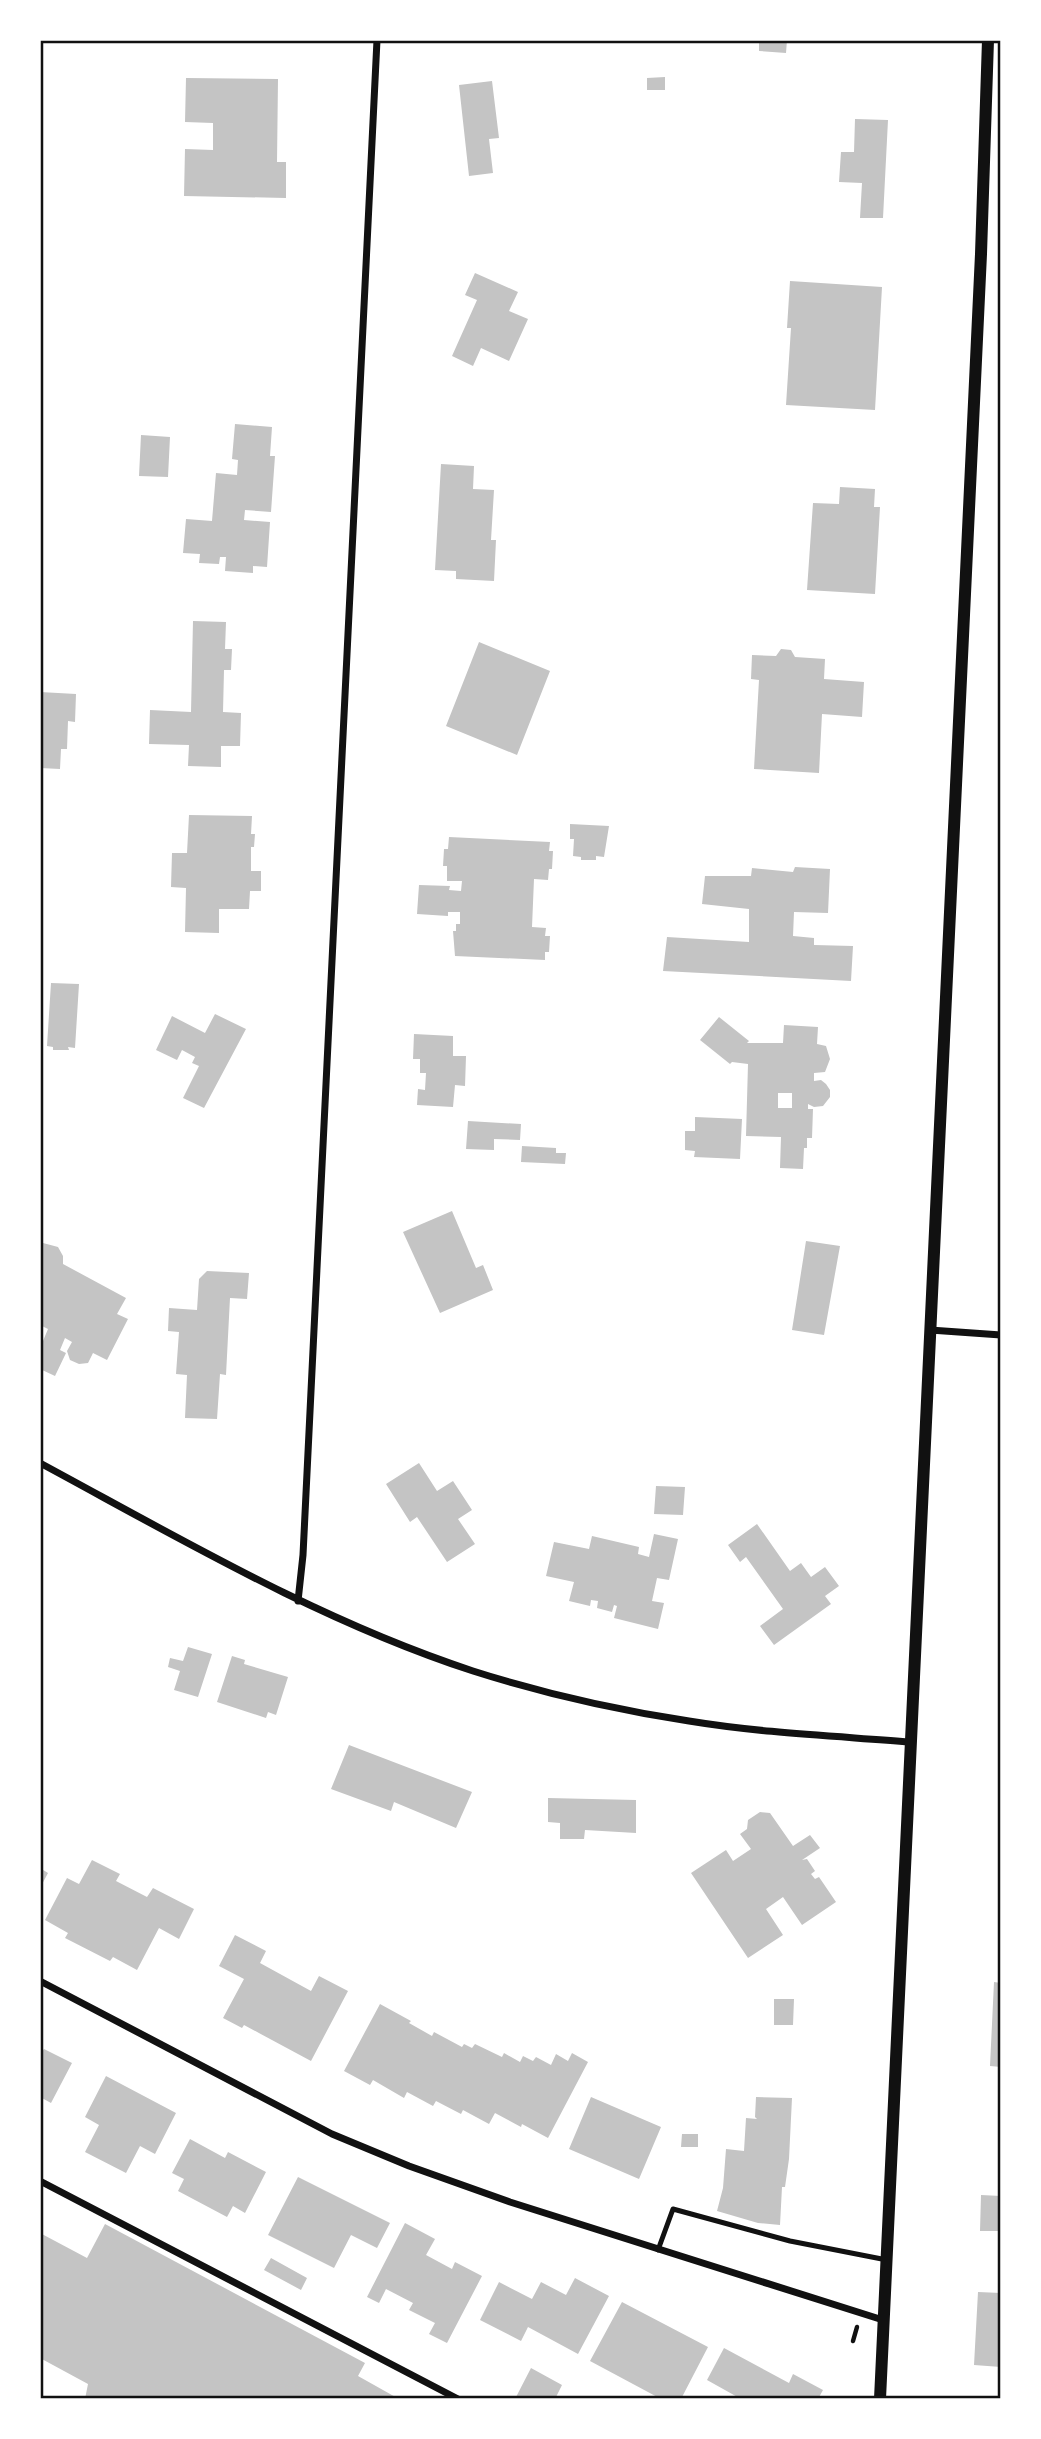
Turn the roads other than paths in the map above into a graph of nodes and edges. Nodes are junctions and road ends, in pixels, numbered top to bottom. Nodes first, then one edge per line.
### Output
1 (377, 40) edge
2 (988, 40) edge
3 (929, 1329) junction
4 (1001, 1335) edge
5 (40, 1463) edge
6 (298, 1601) junction
7 (910, 1742) junction
8 (40, 1981) edge
9 (40, 2181) edge
10 (658, 2250) junction
11 (887, 2260) junction
12 (883, 2320) junction
13 (458, 2399) edge
14 (880, 2399) edge

1 - 6 street
2 - 3 street
3 - 4 street
3 - 7 street
5 - 6 street
6 - 7 street
7 - 11 street
8 - 10 street
9 - 13 street
10 - 11 lane
10 - 12 street
11 - 12 street
12 - 14 street

